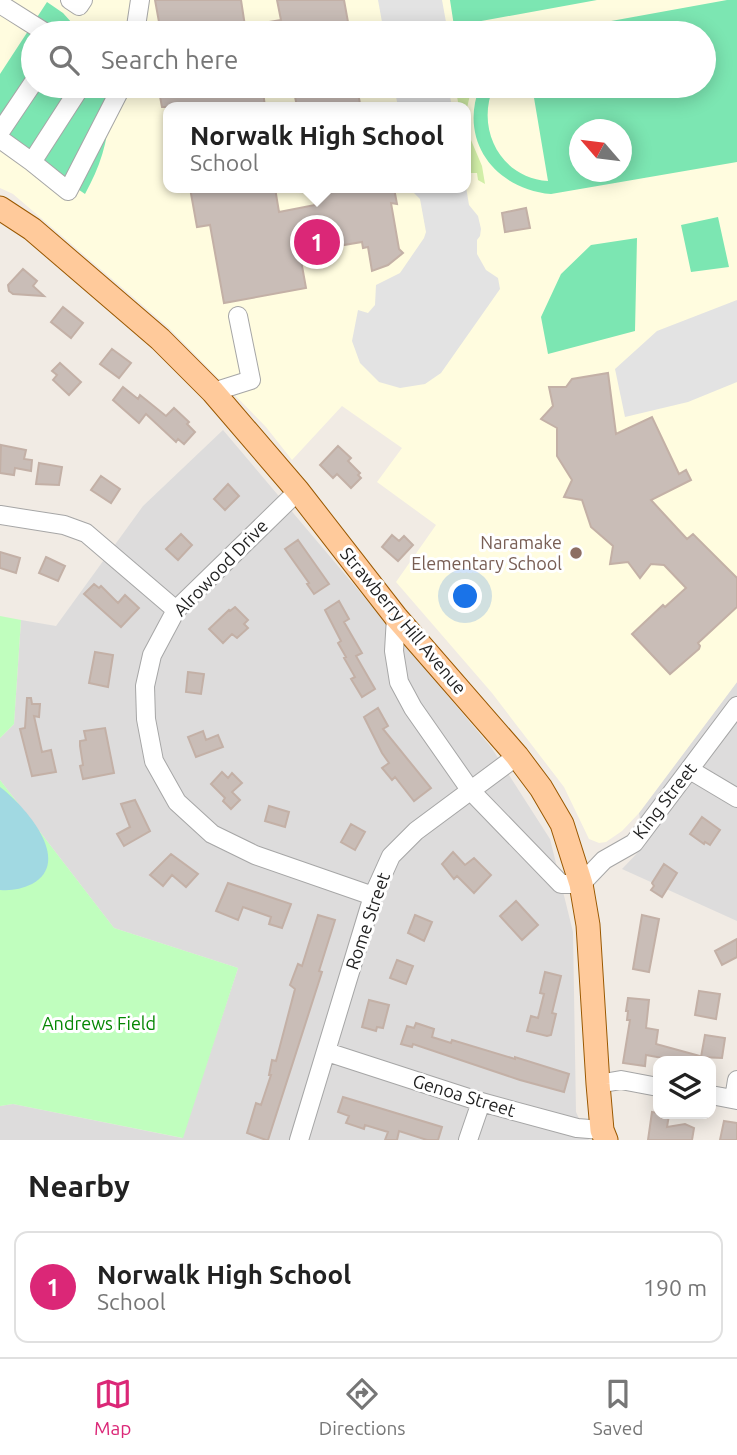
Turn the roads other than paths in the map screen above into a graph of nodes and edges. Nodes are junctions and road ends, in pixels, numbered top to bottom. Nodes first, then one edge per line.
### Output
1 (70, 0) edge
2 (83, 0) edge
3 (139, 0) edge
4 (0, 4) edge
5 (27, 21) edge
6 (136, 21) edge
7 (23, 98) edge
8 (72, 98) edge
9 (116, 98) edge
10 (0, 132) edge
11 (0, 139) edge
12 (32, 162) junction
13 (0, 208) edge
14 (238, 316) dead end
15 (213, 392) junction
16 (298, 491) junction
17 (0, 515) edge
18 (176, 610) junction
19 (396, 617) junction
20 (737, 706) edge
21 (517, 756) junction
22 (690, 770) junction
23 (471, 791) junction
24 (737, 798) edge
25 (581, 884) junction
26 (373, 896) junction
27 (327, 1052) junction
28 (737, 1080) edge
29 (598, 1084) junction
30 (653, 1086) edge
31 (716, 1096) edge
32 (735, 1099) edge
33 (481, 1102) junction
34 (604, 1135) edge
35 (299, 1140) edge
36 (468, 1140) edge

1 - 2 street
3 - 6 street
4 - 5 street
7 - 10 street
8 - 12 street
9 - 12 street
11 - 12 street
13 - 15 main road, Strawberry Hill Avenue
14 - 15 street
15 - 16 main road, Strawberry Hill Avenue
16 - 18 street, Alrowood Drive
16 - 19 main road, Strawberry Hill Avenue
17 - 18 street
18 - 26 street, Alrowood Drive
19 - 21 main road, Strawberry Hill Avenue
19 - 23 street
20 - 22 street, King Street
21 - 23 street, Rome Street
21 - 25 main road, Strawberry Hill Avenue
22 - 24 street
22 - 25 street, King Street
23 - 25 street
23 - 26 street, Rome Street
25 - 29 main road, Strawberry Hill Avenue
26 - 27 street, Rome Street
27 - 33 street, Genoa Street
27 - 35 street, Rome Street
28 - 32 street
29 - 30 street
29 - 34 main road, Strawberry Hill Avenue
31 - 32 street
33 - 34 street, Genoa Street
33 - 36 street

